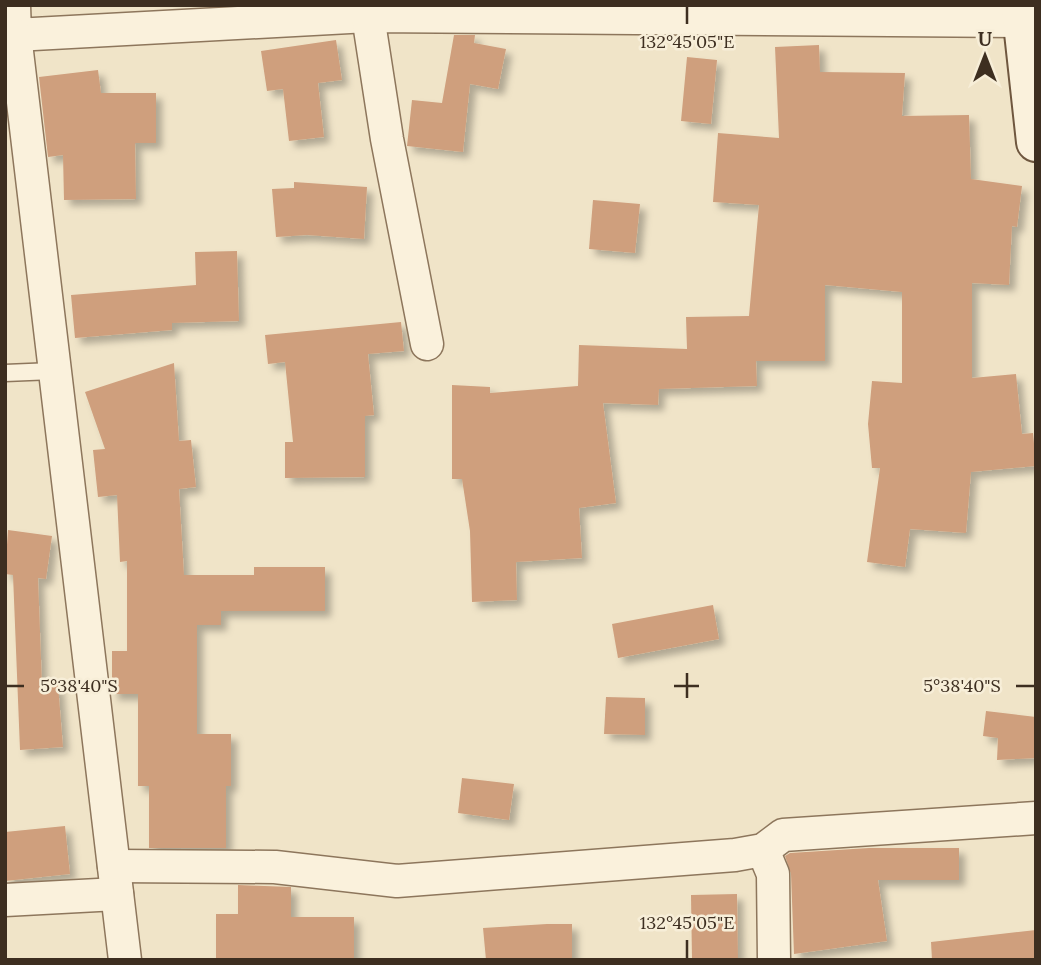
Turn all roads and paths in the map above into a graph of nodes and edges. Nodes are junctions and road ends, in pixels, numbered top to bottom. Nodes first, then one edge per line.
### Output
1 (368, 10) edge
2 (1021, 13) edge
3 (15, 20) edge
4 (1036, 142) edge
5 (427, 344) dead end
6 (53, 371) junction
7 (5, 373) edge
8 (1036, 818) edge
9 (763, 850) junction
10 (116, 880) junction
11 (5, 900) edge
12 (125, 960) edge
13 (774, 960) edge

1 - 2 street
1 - 3 street
1 - 5 street
2 - 4 street
3 - 6 street
6 - 7 lane
6 - 10 street
8 - 9 street
9 - 10 street
9 - 13 street
10 - 11 street
10 - 12 street

